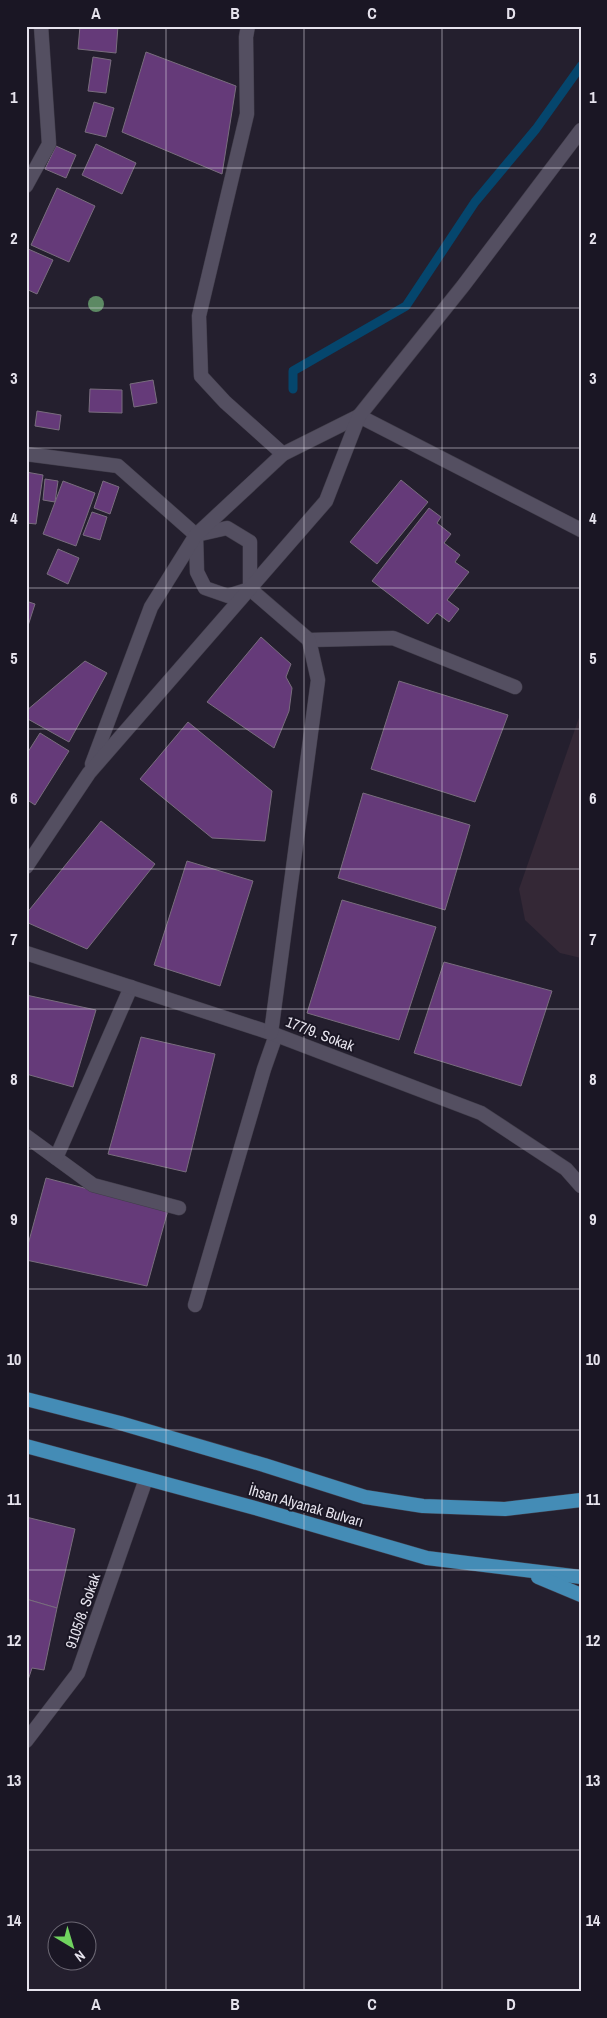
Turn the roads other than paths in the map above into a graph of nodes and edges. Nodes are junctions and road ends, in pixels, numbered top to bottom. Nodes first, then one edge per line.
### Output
1 (42, 26) edge
2 (248, 26) edge
3 (581, 130) edge
4 (26, 186) edge
5 (359, 416) junction
6 (26, 454) edge
7 (282, 454) junction
8 (581, 530) edge
9 (196, 535) junction
10 (250, 590) junction
11 (309, 640) junction
12 (515, 687) dead end
13 (89, 773) junction
14 (26, 867) edge
15 (26, 953) edge
16 (131, 987) junction
17 (274, 1034) junction
18 (26, 1136) edge
19 (56, 1158) junction
20 (581, 1186) edge
21 (179, 1208) dead end
22 (195, 1305) dead end
23 (26, 1398) edge
24 (26, 1446) edge
25 (146, 1479) junction
26 (581, 1500) edge
27 (518, 1570) junction
28 (581, 1577) edge
29 (581, 1595) edge
30 (26, 1741) edge

1 - 4 street
2 - 7 street
3 - 5 street
5 - 7 street
5 - 8 street
5 - 10 street
6 - 9 street
7 - 9 street
9 - 10 street
9 - 10 street
9 - 13 street
10 - 11 street
10 - 13 street
11 - 12 street
11 - 17 street
13 - 14 street
15 - 16 street, 177/9. Sokak
16 - 17 street, 177/9. Sokak
16 - 19 street
17 - 20 street, 177/9. Sokak
17 - 22 street
18 - 19 street
19 - 21 street
23 - 26 main road, İhsan Alyanak Bulvarı
24 - 25 main road, İhsan Alyanak Bulvarı
25 - 27 main road, İhsan Alyanak Bulvarı
25 - 30 street, 9105/8. Sokak
27 - 28 main road, İhsan Alyanak Bulvarı
27 - 29 main road

